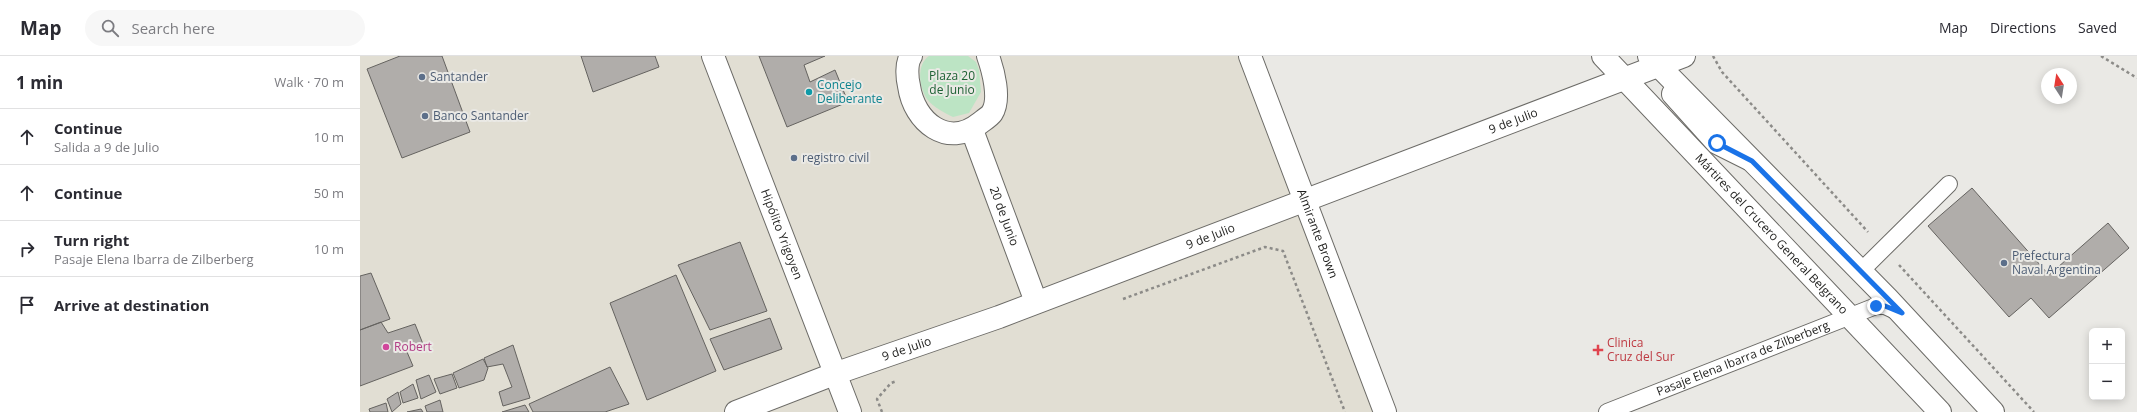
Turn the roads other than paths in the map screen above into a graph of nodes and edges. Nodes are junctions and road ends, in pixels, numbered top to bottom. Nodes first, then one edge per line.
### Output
1 (713, 56) edge
2 (911, 56) edge
3 (988, 56) edge
4 (1250, 56) edge
5 (1604, 56) edge
6 (1684, 56) edge
7 (1653, 61) edge
8 (1628, 77) junction
9 (972, 130) junction
10 (1752, 161) junction
11 (1949, 184) dead end
12 (1304, 200) junction
13 (1861, 271) junction
14 (1036, 302) junction
15 (1902, 313) junction
16 (1850, 316) junction
17 (834, 374) junction
18 (736, 412) edge
19 (850, 412) edge
20 (1385, 412) edge
21 (1606, 412) edge
22 (1940, 412) edge
23 (1993, 412) edge

1 - 17 street, Hipólito Yrigoyen
2 - 9 street
3 - 9 street
4 - 12 street, Almirante Brown
5 - 8 street, Mártires del Crucero General Belgrano
6 - 7 street, 9 de Julio
7 - 8 street, 9 de Julio
7 - 10 street
8 - 10 street
8 - 12 street, 9 de Julio
8 - 16 street, Mártires del Crucero General Belgrano
9 - 14 street, 20 de Junio
10 - 13 street
11 - 13 lane
12 - 14 street, 9 de Julio
12 - 20 street, Almirante Brown
13 - 15 street
14 - 17 street, 9 de Julio
15 - 16 lane, Pasaje Elena Ibarra de Zilberberg
15 - 23 street
16 - 21 lane, Pasaje Elena Ibarra de Zilberberg
16 - 22 street, Mártires del Crucero General Belgrano
17 - 18 street, 9 de Julio
17 - 19 street, Hipólito Yrigoyen

